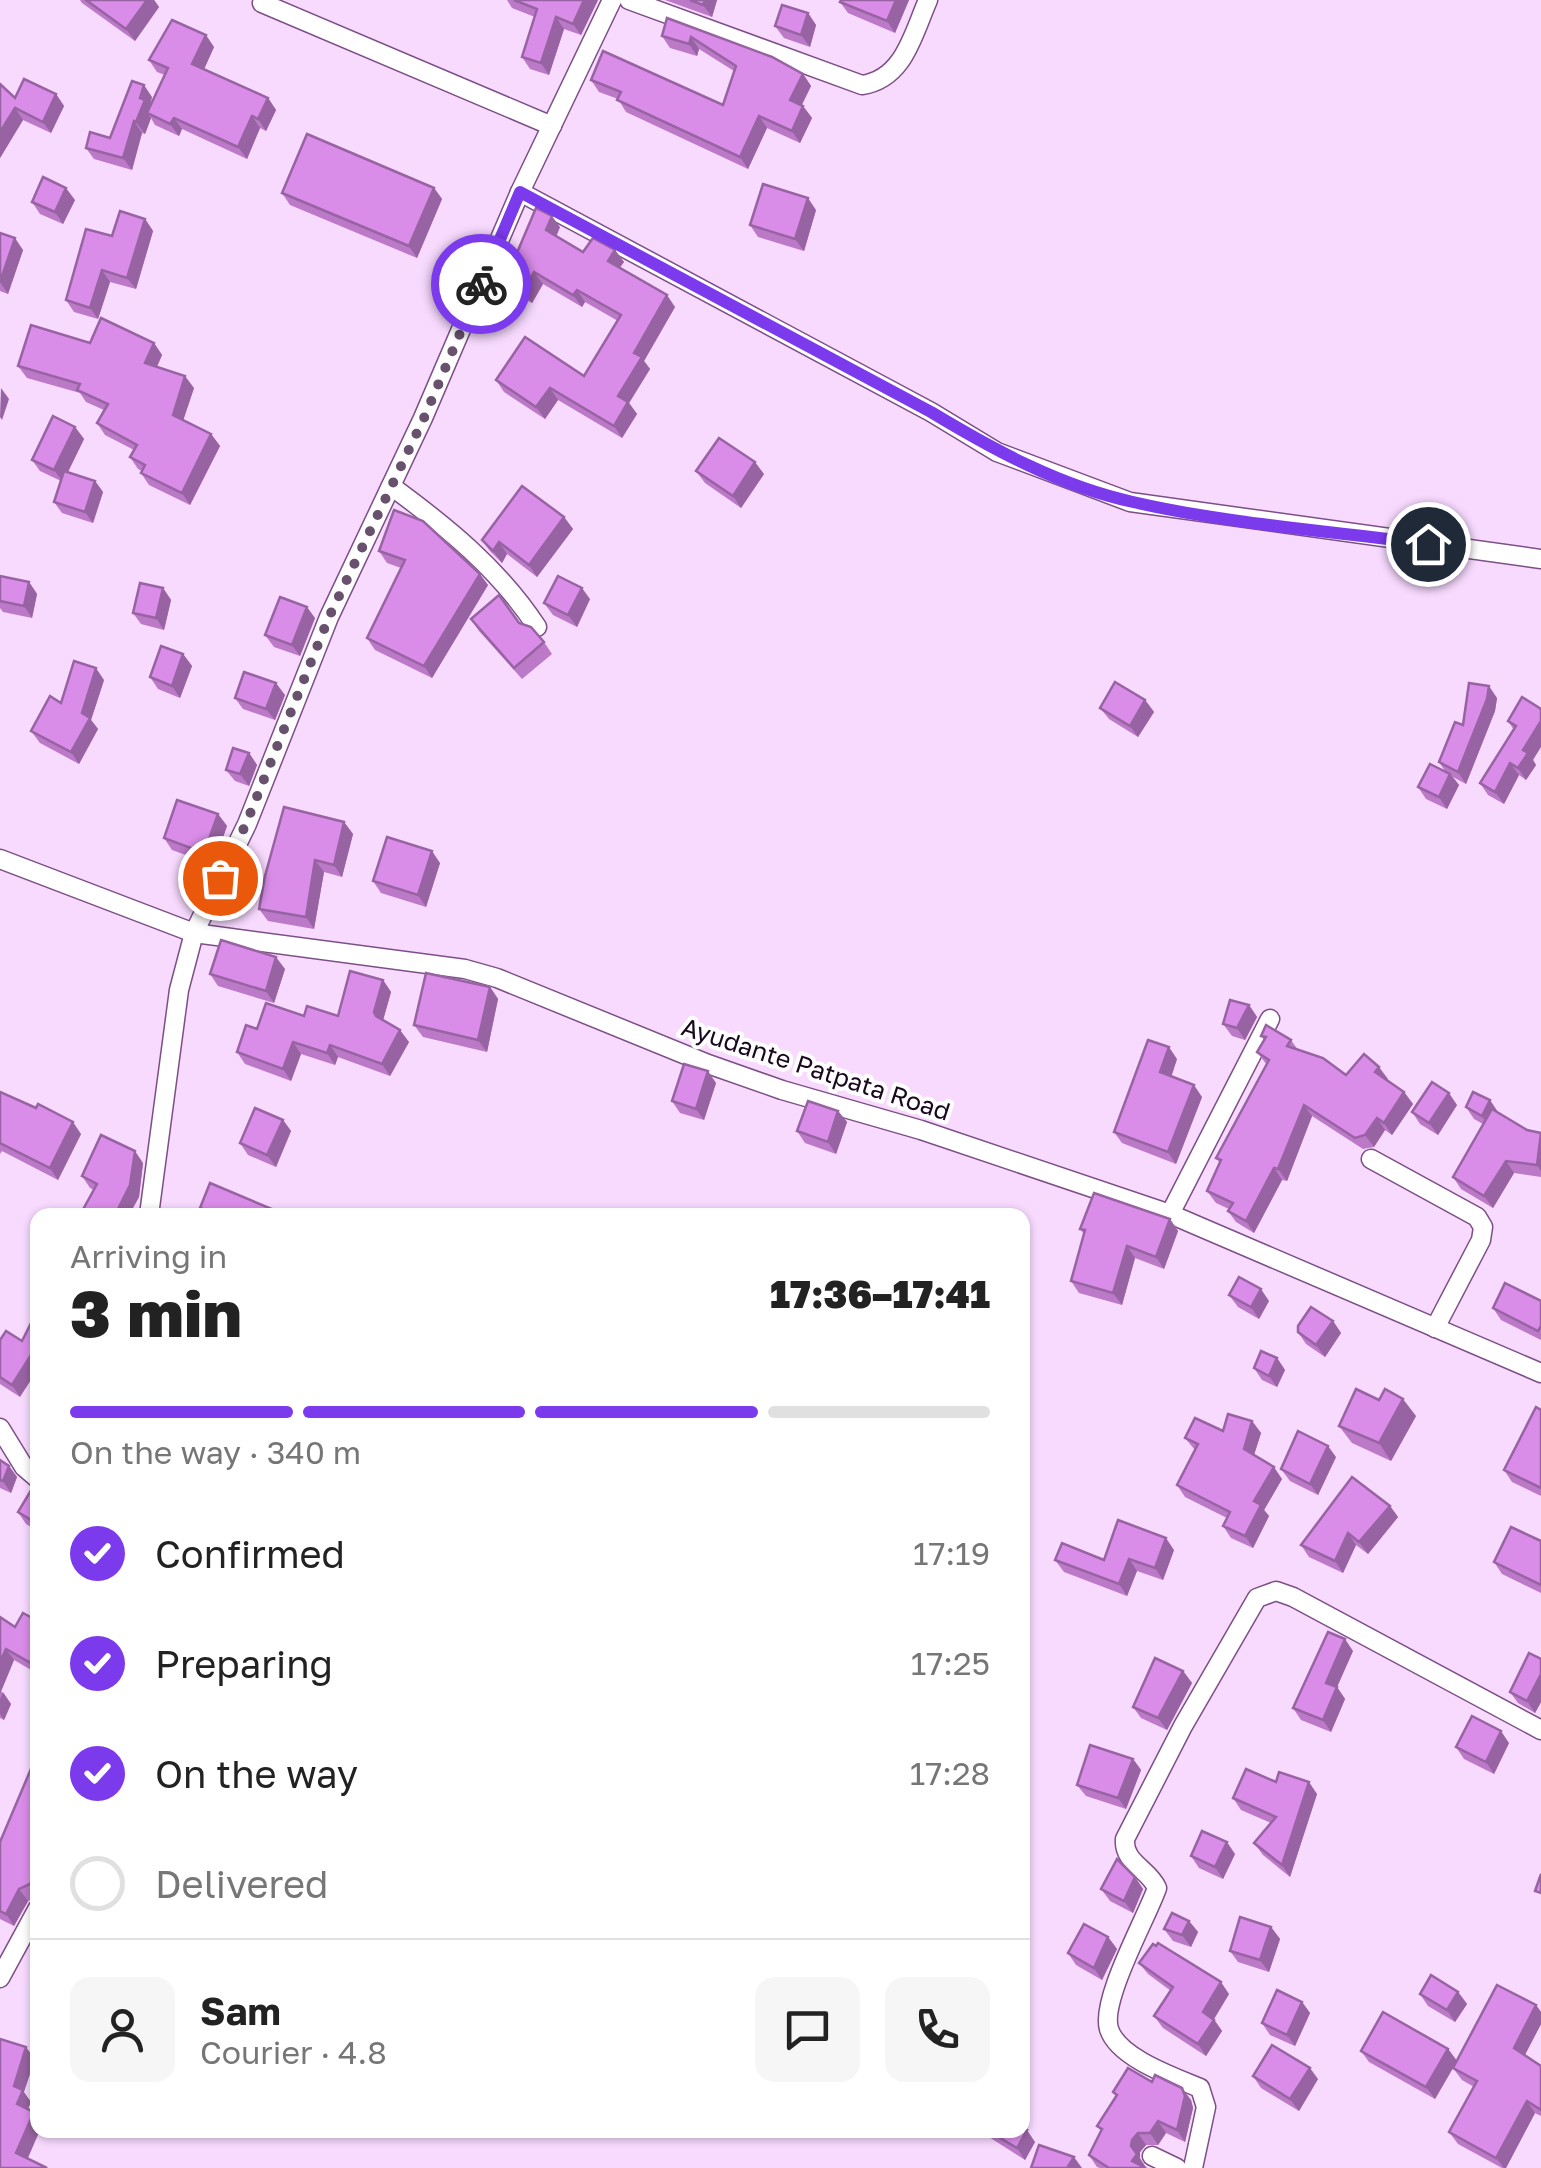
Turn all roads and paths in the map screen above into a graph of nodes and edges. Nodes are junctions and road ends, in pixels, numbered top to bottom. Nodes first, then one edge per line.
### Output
1 (612, 0) edge
2 (629, 0) edge
3 (928, 0) edge
4 (262, 3) dead end
5 (552, 126) junction
6 (520, 192) junction
7 (391, 486) junction
8 (1541, 559) edge
9 (537, 627) edge
10 (0, 859) edge
11 (194, 933) junction
12 (1270, 1019) dead end
13 (1371, 1159) dead end
14 (151, 1208) edge
15 (1170, 1214) junction
16 (1435, 1328) junction
17 (1541, 1373) edge
18 (0, 1428) edge
19 (30, 1472) edge
20 (1541, 1730) edge
21 (30, 1918) edge
22 (7, 1947) edge
23 (0, 1978) edge
24 (1152, 2156) dead end
25 (1177, 2168) edge
26 (1193, 2168) edge

1 - 5 street
2 - 3 street
4 - 5 street
5 - 6 street
6 - 7 street
6 - 8 street
7 - 9 street
7 - 11 street
10 - 11 street, Ayudante Patpata Road
11 - 14 street
11 - 15 street, Ayudante Patpata Road
12 - 15 street
13 - 16 street
15 - 16 street, Ayudante Patpata Road
16 - 17 street, Ayudante Patpata Road
18 - 19 street
20 - 26 street
21 - 22 street
22 - 23 street
24 - 25 street

